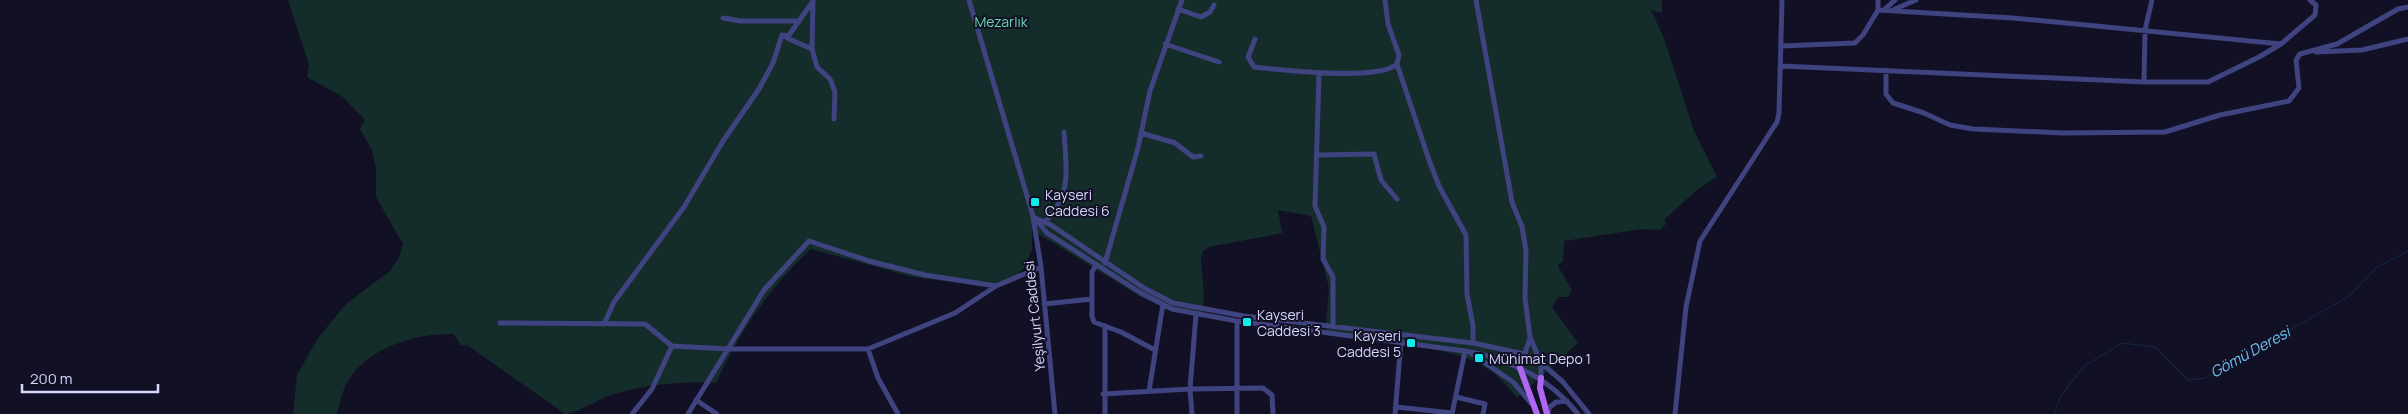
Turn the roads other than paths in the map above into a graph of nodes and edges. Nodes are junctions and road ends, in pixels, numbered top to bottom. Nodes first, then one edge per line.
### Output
1 (813, 0) edge
2 (969, 0) edge
3 (1182, 0) edge
4 (1385, 0) edge
5 (1476, 0) edge
6 (1782, 0) edge
7 (1878, 0) edge
8 (1895, 0) edge
9 (1916, 0) edge
10 (2152, 0) edge
11 (2310, 0) edge
12 (1214, 5) dead end
13 (2408, 7) edge
14 (1178, 9) junction
15 (1881, 10) junction
16 (1893, 10) junction
17 (723, 18) dead end
18 (799, 21) junction
19 (2145, 30) junction
20 (789, 36) junction
21 (1254, 39) dead end
22 (2408, 39) edge
23 (1165, 44) junction
24 (2281, 44) junction
25 (1781, 46) junction
26 (812, 48) junction
27 (2306, 51) junction
28 (1219, 62) dead end
29 (1397, 64) junction
30 (1781, 66) junction
31 (1886, 70) junction
32 (1319, 73) junction
33 (2144, 82) junction
34 (834, 119) dead end
35 (1064, 132) dead end
36 (1141, 133) junction
37 (1317, 154) junction
38 (1201, 156) dead end
39 (1397, 199) dead end
40 (1033, 216) junction
41 (1045, 222) junction
42 (1105, 263) junction
43 (1096, 265) junction
44 (1041, 266) junction
45 (996, 286) junction
46 (1092, 299) junction
47 (1044, 304) junction
48 (1163, 304) junction
49 (1196, 314) junction
50 (1238, 321) junction
51 (500, 323) dead end
52 (604, 324) junction
53 (1105, 326) junction
54 (1332, 326) junction
55 (1530, 337) junction
56 (1402, 341) junction
57 (1473, 343) junction
58 (672, 346) junction
59 (729, 348) junction
60 (868, 349) junction
61 (1155, 350) junction
62 (1465, 351) junction
63 (1524, 354) junction
64 (1541, 362) junction
65 (1520, 368) junction
66 (1541, 378) junction
67 (1237, 388) junction
68 (1190, 389) junction
69 (1148, 392) junction
70 (1103, 394) junction
71 (1456, 397) junction
72 (696, 400) junction
73 (1569, 403) junction
74 (1396, 407) junction
75 (632, 414) edge
76 (688, 414) edge
77 (717, 414) edge
78 (898, 414) edge
79 (1055, 414) edge
80 (1105, 414) edge
81 (1192, 414) edge
82 (1237, 414) edge
83 (1273, 414) edge
84 (1396, 414) edge
85 (1452, 414) edge
86 (1483, 414) edge
87 (1537, 414) edge
88 (1547, 414) edge
89 (1578, 414) edge
90 (1589, 414) edge
91 (1675, 414) edge

1 - 18 street
1 - 26 street
2 - 40 street
3 - 14 street
4 - 29 street
5 - 55 street
6 - 25 street
7 - 15 street
8 - 15 street
9 - 16 street
10 - 19 street
11 - 24 street
12 - 14 street
13 - 27 street
14 - 23 street
15 - 16 street
15 - 25 street
16 - 19 street
17 - 18 street
18 - 20 street
19 - 24 street
19 - 33 street
20 - 26 street
20 - 52 street
21 - 32 street
22 - 27 street
23 - 28 street
23 - 36 street
24 - 33 street
25 - 30 street
26 - 34 street
27 - 31 street
29 - 32 street
29 - 57 street
30 - 31 street
30 - 91 street
31 - 33 street
32 - 37 street
35 - 41 street
36 - 38 street
36 - 42 street
37 - 39 street
37 - 54 street
40 - 41 street
40 - 43 street
40 - 44 street, Yeşilyurt Caddesi
41 - 42 street
42 - 54 street
43 - 46 street
43 - 48 street
44 - 45 street
44 - 47 street, Yeşilyurt Caddesi
45 - 59 street
45 - 60 street
46 - 47 street
46 - 53 street
47 - 79 street, Yeşilyurt Caddesi
48 - 49 street
48 - 61 street
49 - 50 street
49 - 68 street
50 - 56 street
50 - 67 street
51 - 52 street
52 - 58 street
53 - 61 street
53 - 70 street
54 - 57 street
55 - 63 street
55 - 64 street
56 - 62 street
56 - 74 street
57 - 63 street
58 - 59 street
58 - 75 street
59 - 60 street
59 - 72 street
60 - 78 street
61 - 69 street
62 - 65 street
62 - 71 street
62 - 87 street
63 - 64 street
63 - 65 street
64 - 66 street
64 - 90 street
65 - 66 street
65 - 87 main road
66 - 73 street
66 - 88 main road
67 - 68 street
67 - 82 street
67 - 83 street
68 - 69 street
68 - 81 street
69 - 70 street
70 - 80 street
71 - 85 street
71 - 86 street
72 - 76 street
72 - 77 street
73 - 88 street
73 - 89 street
74 - 84 street
74 - 85 street

